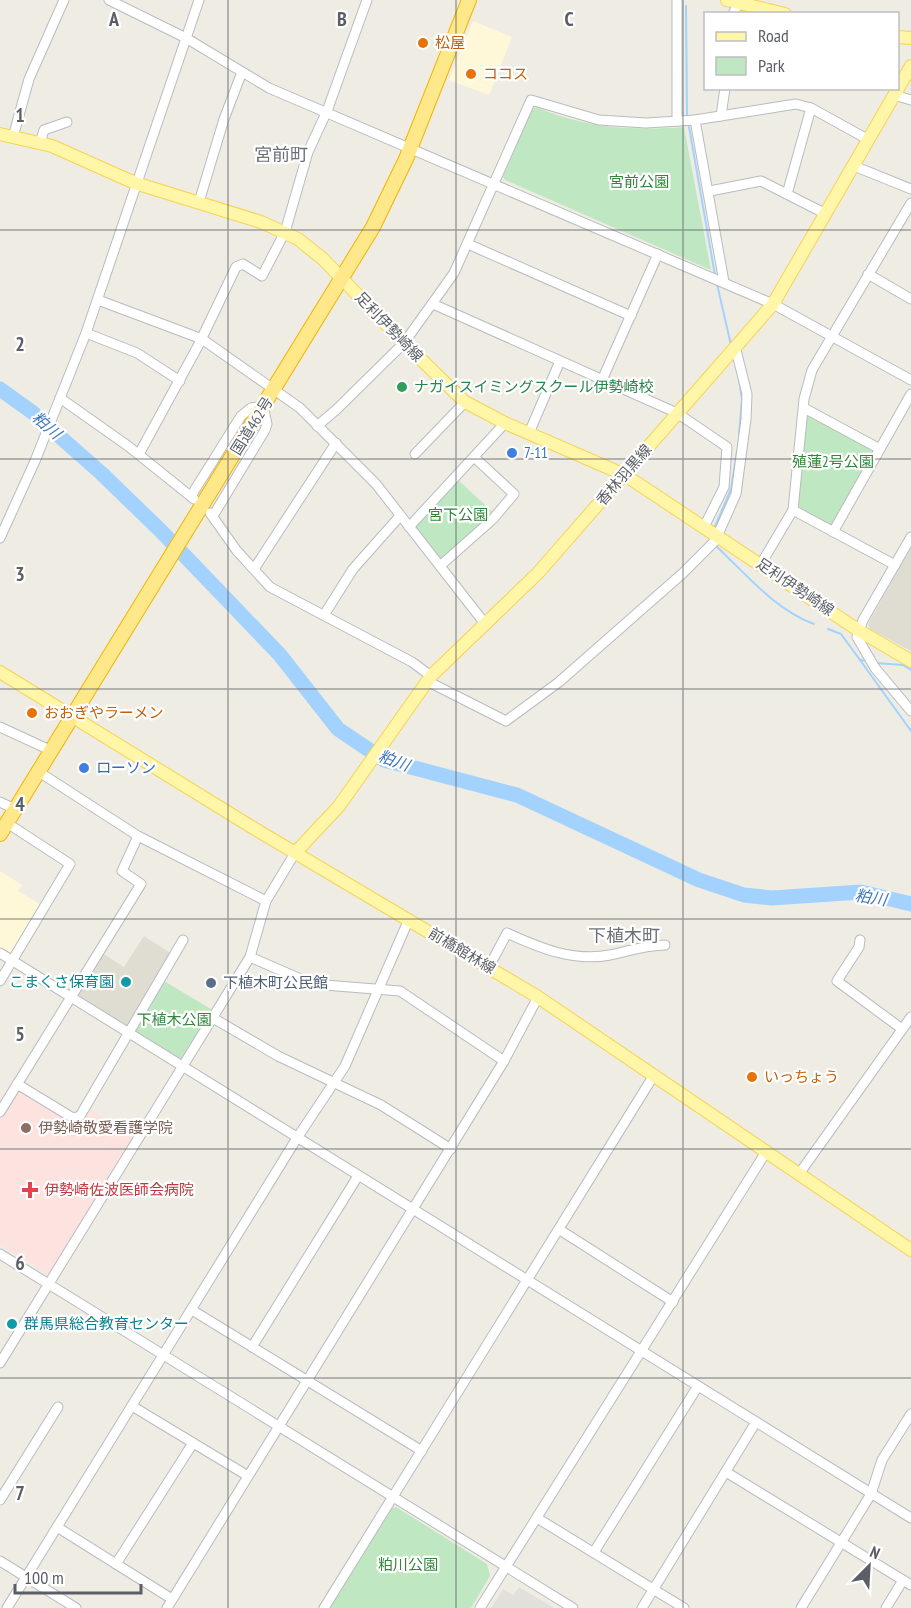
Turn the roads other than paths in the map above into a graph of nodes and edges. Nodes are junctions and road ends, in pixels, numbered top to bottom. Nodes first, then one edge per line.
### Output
1 (64, 0) edge
2 (109, 0) edge
3 (199, 0) edge
4 (367, 0) edge
5 (469, 0) edge
6 (677, 0) edge
7 (734, 4) edge
8 (775, 12) edge
9 (186, 38) junction
10 (911, 66) edge
11 (242, 72) junction
12 (899, 86) edge
13 (724, 90) edge
14 (897, 90) edge
15 (894, 95) junction
16 (911, 99) edge
17 (811, 108) junction
18 (327, 111) junction
19 (721, 116) junction
20 (695, 120) junction
21 (677, 121) junction
22 (67, 122) dead end
23 (0, 134) edge
24 (13, 137) junction
25 (869, 140) junction
26 (40, 143) junction
27 (411, 147) junction
28 (854, 166) junction
29 (135, 183) junction
30 (495, 183) junction
31 (911, 189) edge
32 (710, 191) junction
33 (787, 194) junction
34 (199, 202) junction
35 (911, 203) edge
36 (826, 214) junction
37 (285, 232) junction
38 (468, 244) junction
39 (658, 254) junction
40 (868, 274) junction
41 (342, 279) junction
42 (718, 280) junction
43 (911, 299) edge
44 (98, 300) junction
45 (433, 304) junction
46 (773, 304) junction
47 (631, 316) junction
48 (86, 333) junction
49 (831, 336) junction
50 (202, 339) junction
51 (404, 344) junction
52 (733, 349) junction
53 (560, 361) junction
54 (602, 380) junction
55 (911, 380) edge
56 (180, 381) junction
57 (274, 391) junction
58 (911, 394) edge
59 (59, 401) junction
60 (465, 402) junction
61 (264, 406) junction
62 (804, 408) junction
63 (677, 413) junction
64 (505, 423) junction
65 (317, 426) junction
66 (529, 433) junction
67 (336, 443) junction
68 (880, 449) junction
69 (139, 454) junction
70 (415, 454) dead end
71 (474, 458) junction
72 (625, 475) junction
73 (793, 510) junction
74 (400, 516) junction
75 (409, 527) junction
76 (833, 532) junction
77 (712, 535) junction
78 (911, 537) edge
79 (0, 538) edge
80 (761, 564) junction
81 (895, 565) junction
82 (440, 566) junction
83 (254, 569) junction
84 (324, 615) junction
85 (486, 625) junction
86 (858, 630) junction
87 (911, 661) edge
88 (0, 672) edge
89 (429, 679) junction
90 (911, 711) edge
91 (72, 717) junction
92 (0, 727) edge
93 (52, 751) junction
94 (39, 772) junction
95 (0, 802) edge
96 (15, 809) junction
97 (3, 828) edge
98 (138, 837) junction
99 (295, 853) junction
100 (266, 901) junction
101 (409, 919) junction
102 (183, 940) dead end
103 (860, 940) dead end
104 (665, 945) dead end
105 (0, 954) edge
106 (250, 957) junction
107 (12, 961) junction
108 (489, 967) junction
109 (0, 981) edge
110 (380, 989) junction
111 (537, 997) junction
112 (70, 998) junction
113 (911, 1017) edge
114 (213, 1018) junction
115 (902, 1029) junction
116 (128, 1034) junction
117 (504, 1061) junction
118 (183, 1067) junction
119 (654, 1075) junction
120 (17, 1084) junction
121 (334, 1084) junction
122 (0, 1112) edge
123 (297, 1138) junction
124 (451, 1149) junction
125 (766, 1152) junction
126 (799, 1174) junction
127 (358, 1176) junction
128 (413, 1210) junction
129 (560, 1230) junction
130 (911, 1250) edge
131 (0, 1254) edge
132 (528, 1281) junction
133 (49, 1284) junction
134 (673, 1302) junction
135 (192, 1310) junction
136 (252, 1347) junction
137 (642, 1352) junction
138 (165, 1355) junction
139 (0, 1363) edge
140 (307, 1381) junction
141 (698, 1386) junction
142 (132, 1406) junction
143 (58, 1407) dead end
144 (911, 1414) edge
145 (756, 1422) junction
146 (280, 1426) junction
147 (193, 1443) junction
148 (422, 1451) junction
149 (726, 1472) junction
150 (248, 1476) junction
151 (871, 1494) junction
152 (394, 1497) junction
153 (0, 1500) edge
154 (537, 1518) junction
155 (911, 1518) edge
156 (57, 1527) junction
157 (842, 1542) junction
158 (594, 1552) junction
159 (0, 1561) edge
160 (116, 1564) junction
161 (506, 1567) junction
162 (27, 1577) junction
163 (907, 1583) edge
164 (653, 1589) junction
165 (169, 1604) edge
166 (7, 1608) edge
167 (76, 1608) edge
168 (324, 1608) edge
169 (480, 1608) edge
170 (573, 1608) edge
171 (642, 1608) edge
172 (684, 1608) edge
173 (801, 1608) edge
174 (886, 1608) edge

1 - 24 street
2 - 9 street
3 - 9 street
4 - 18 street
5 - 27 highway, 国道462号
6 - 21 street
7 - 8 main road
9 - 11 street
9 - 29 street
10 - 12 main road, 香林羽黒線
11 - 18 street
11 - 34 street
13 - 19 street
14 - 15 main road, 香林羽黒線
15 - 16 street
15 - 25 main road, 香林羽黒線
17 - 19 street
17 - 25 street
17 - 33 street
18 - 27 street
18 - 37 street
19 - 20 street
20 - 21 street
20 - 32 street
21 - 30 street
22 - 26 street
23 - 24 main road, 足利伊勢崎線
24 - 26 main road, 足利伊勢崎線
25 - 28 main road, 香林羽黒線
26 - 29 main road, 足利伊勢崎線
27 - 30 street
27 - 41 highway, 国道462号
28 - 31 street
28 - 36 main road, 香林羽黒線
29 - 34 main road, 足利伊勢崎線
29 - 44 street
30 - 38 street
30 - 39 street
32 - 33 street
32 - 42 street
33 - 36 street
34 - 37 main road, 足利伊勢崎線
35 - 40 street
36 - 46 main road, 香林羽黒線
37 - 41 main road, 足利伊勢崎線
37 - 50 street
38 - 45 street
38 - 47 street
39 - 42 street
39 - 47 street
40 - 43 street
40 - 49 street
41 - 51 main road, 足利伊勢崎線
41 - 57 highway, 国道462号
42 - 46 street
44 - 48 street
44 - 50 street
45 - 51 street
45 - 53 street
46 - 49 street
46 - 52 main road, 香林羽黒線
47 - 54 street
48 - 56 street
48 - 59 street
49 - 55 street
49 - 62 street
50 - 56 street
50 - 57 street
51 - 60 main road, 足利伊勢崎線
51 - 65 street
52 - 63 main road, 香林羽黒線
52 - 77 street
53 - 54 street
53 - 66 street
54 - 63 street
56 - 69 street
57 - 61 highway, 国道462号
57 - 65 street
58 - 68 street
59 - 69 street
59 - 79 street
60 - 64 main road, 足利伊勢崎線
60 - 70 street
61 - 69 street
61 - 83 street
61 - 91 highway, 国道462号
62 - 68 street
62 - 73 street
63 - 72 main road, 香林羽黒線
63 - 77 street
64 - 66 main road, 足利伊勢崎線
64 - 71 street
65 - 67 street
66 - 72 main road, 足利伊勢崎線
67 - 74 street
67 - 83 street
68 - 76 street
71 - 75 street
71 - 82 street
72 - 77 main road, 足利伊勢崎線
72 - 85 main road, 香林羽黒線
73 - 76 street
73 - 80 street
74 - 75 street
74 - 84 street
75 - 82 street
76 - 81 street
77 - 80 main road, 足利伊勢崎線
77 - 89 street
78 - 81 street
80 - 86 main road, 足利伊勢崎線
81 - 86 street
82 - 85 street
83 - 84 street
84 - 89 street
85 - 89 main road, 香林羽黒線
86 - 87 main road, 足利伊勢崎線
86 - 90 street
88 - 91 main road, 前橋館林線
89 - 99 main road, 香林羽黒線
91 - 93 highway, 国道462号
91 - 99 main road, 前橋館林線
92 - 93 street
93 - 94 highway, 国道462号
94 - 96 highway, 国道462号
94 - 98 street
95 - 96 street
96 - 97 highway, 国道462号
97 - 107 street
98 - 100 street
98 - 112 street
99 - 100 street
99 - 101 main road, 前橋館林線
100 - 106 street
101 - 108 main road, 前橋館林線
101 - 110 street
102 - 116 street
103 - 115 street
104 - 108 street
105 - 107 street
106 - 110 street
106 - 114 street
107 - 109 street
107 - 112 street
108 - 111 main road, 前橋館林線
110 - 117 street
110 - 121 street
111 - 117 street
111 - 119 main road, 前橋館林線
112 - 116 street
112 - 120 street
113 - 115 street
114 - 118 street
114 - 121 street
115 - 126 street
116 - 118 street
116 - 120 street
117 - 124 street
118 - 123 street
118 - 133 street
119 - 125 main road, 前橋館林線
119 - 129 street
120 - 122 street
121 - 123 street
121 - 124 street
123 - 127 street
123 - 135 street
124 - 128 street
125 - 126 main road, 前橋館林線
125 - 134 street
126 - 130 main road, 前橋館林線
127 - 128 street
127 - 136 street
128 - 132 street
128 - 140 street
129 - 132 street
129 - 134 street
131 - 133 street
132 - 137 street
132 - 148 street
133 - 138 street
133 - 139 street
134 - 137 street
135 - 136 street
135 - 138 street
136 - 140 street
137 - 141 street
137 - 154 street
138 - 142 street
138 - 146 street
140 - 146 street
140 - 148 street
141 - 145 street
141 - 158 street
142 - 147 street
142 - 156 street
143 - 153 street
144 - 151 street
145 - 149 street
145 - 151 street
146 - 150 street
146 - 152 street
147 - 150 street
147 - 160 street
148 - 152 street
149 - 157 street
149 - 164 street
150 - 165 street
151 - 155 street
151 - 157 street
152 - 161 street
152 - 168 street
154 - 158 street
154 - 161 street
156 - 160 street
156 - 162 street
157 - 163 street
157 - 173 street
158 - 164 street
159 - 162 street
160 - 165 street
161 - 169 street
161 - 170 street
162 - 166 street
162 - 167 street
163 - 174 street
164 - 171 street
164 - 172 street

